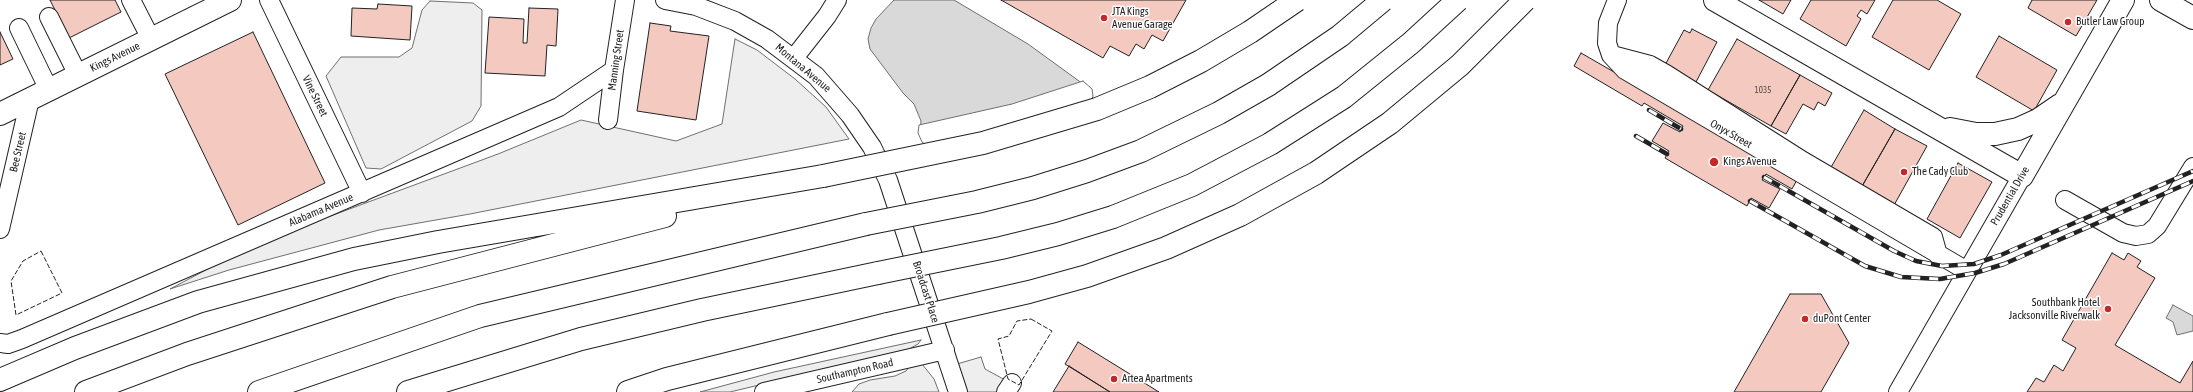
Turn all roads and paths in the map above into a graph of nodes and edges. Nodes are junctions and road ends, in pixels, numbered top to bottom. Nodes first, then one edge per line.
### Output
1 (131, 0) edge
2 (230, 0) edge
3 (269, 0) edge
4 (625, 0) edge
5 (665, 0) edge
6 (837, 0) edge
7 (1297, 0) edge
8 (1383, 0) edge
9 (1458, 0) edge
10 (1525, 0) edge
11 (1617, 0) edge
12 (1715, 0) edge
13 (2123, 0) edge
14 (2161, 0) edge
15 (48, 17) dead end
16 (2193, 18) edge
17 (18, 28) dead end
18 (152, 39) junction
19 (794, 58) junction
20 (614, 70) junction
21 (78, 75) junction
22 (39, 94) junction
23 (2064, 102) junction
24 (0, 114) edge
25 (608, 120) dead end
26 (1935, 127) junction
27 (2193, 167) edge
28 (823, 176) junction
29 (2022, 176) junction
30 (892, 192) joint
31 (362, 193) junction
32 (2065, 200) dead end
33 (0, 229) edge
34 (1967, 271) junction
35 (0, 343) edge
36 (945, 350) junction
37 (0, 380) edge
38 (829, 385) edge
39 (86, 392) edge
40 (259, 392) edge
41 (408, 392) edge
42 (628, 392) edge
43 (764, 392) edge
44 (958, 392) edge
45 (1898, 392) edge

1 - 18 street
2 - 18 main road, Kings Avenue
3 - 31 street, Vine Street
4 - 20 street, Manning Street
5 - 19 street, Montana Avenue
6 - 19 street
7 - 28 main road, bridge
8 - 40 main road, bridge
9 - 41 main road, bridge
10 - 42 main road, bridge
11 - 34 street, Onyx Street
12 - 26 main road
13 - 23 main road, Prudential Drive
14 - 16 main road
15 - 21 street
17 - 22 street
18 - 21 main road, Kings Avenue
19 - 30 street, Montana Avenue
20 - 25 street, Manning Street
20 - 31 street, Alabama Avenue
21 - 22 main road, Kings Avenue
22 - 24 main road, Kings Avenue
22 - 33 street, Bee Street
23 - 26 main road
23 - 29 main road, Prudential Drive
26 - 29 main road
27 - 32 street
28 - 37 main road
28 - 39 main road
29 - 34 street, Prudential Drive
30 - 36 street, Broadcast Place
31 - 35 street, Alabama Avenue
34 - 45 street, Prudential Drive
36 - 38 street, Southampton Road
36 - 44 street, Broadcast Place
38 - 43 street, Southampton Road

